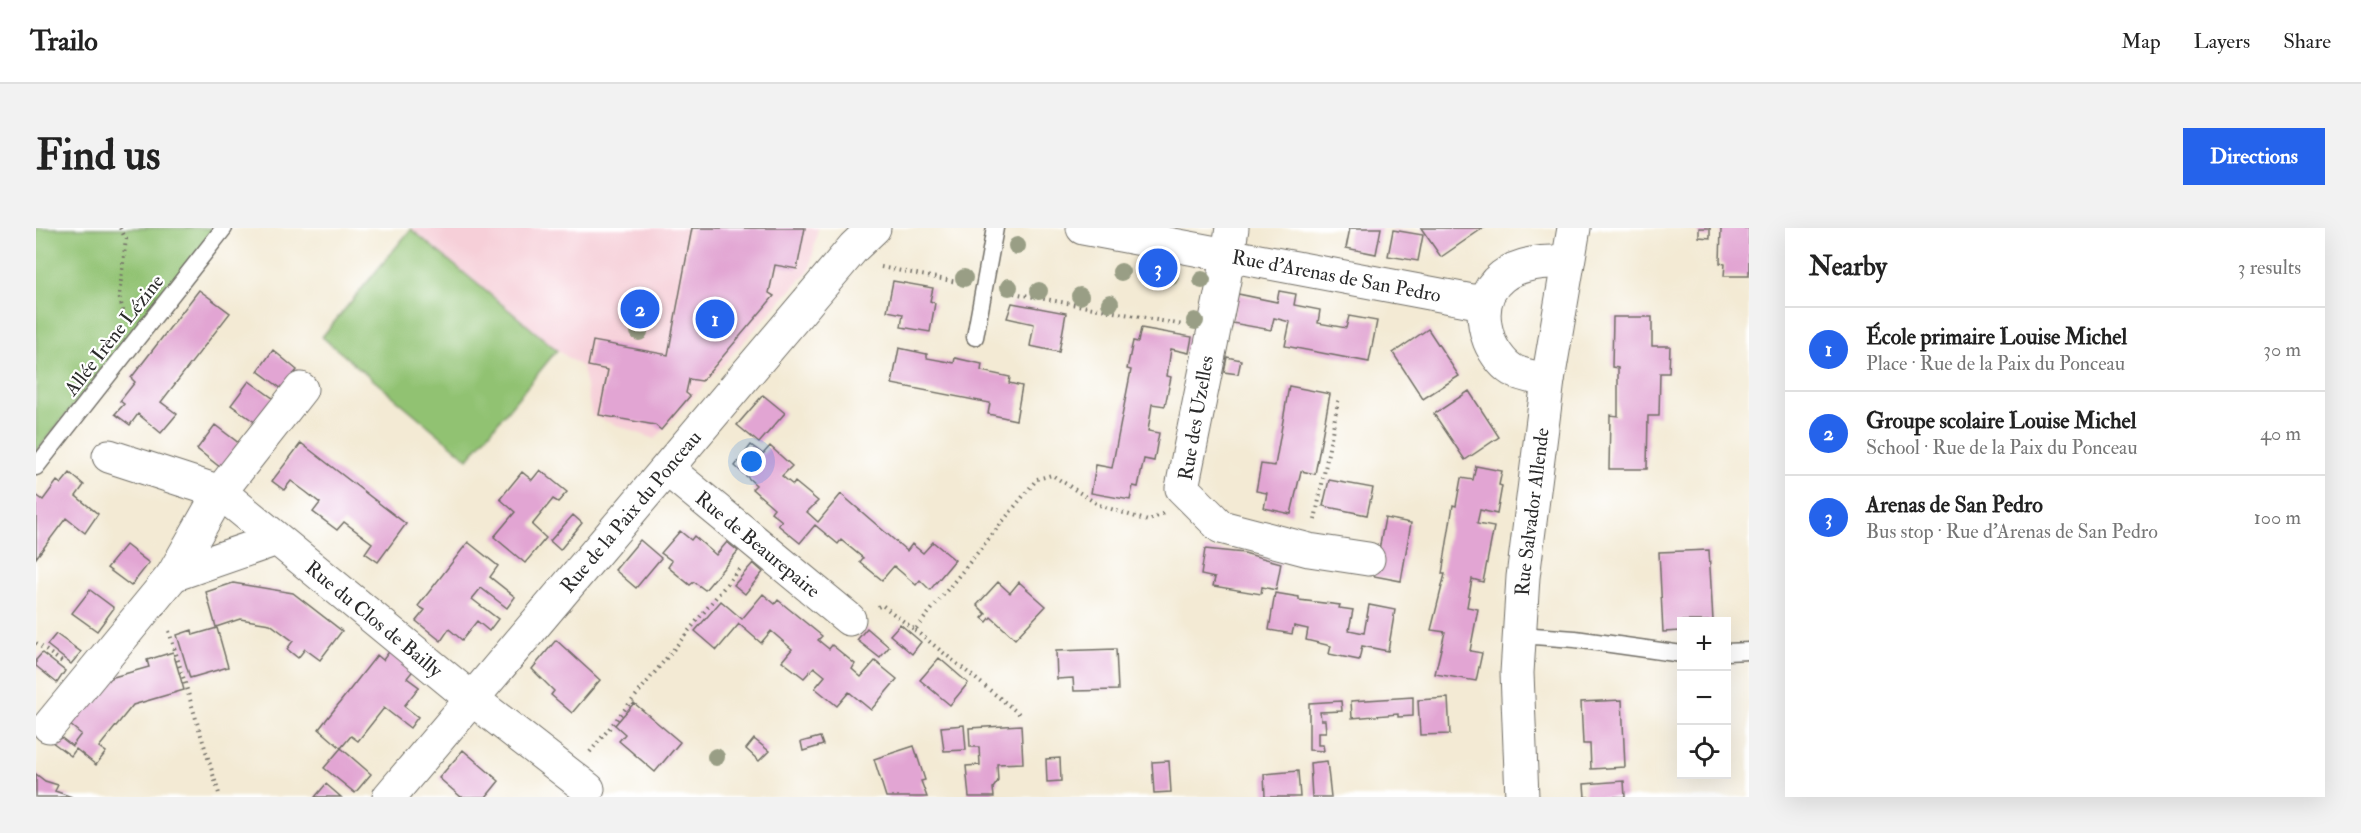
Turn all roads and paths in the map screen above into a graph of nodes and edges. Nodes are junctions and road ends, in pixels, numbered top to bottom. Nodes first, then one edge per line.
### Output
1 (120, 228) edge
2 (224, 228) edge
3 (994, 228) edge
4 (1083, 228) edge
5 (1574, 228) edge
6 (864, 237) edge
7 (1230, 241) edge
8 (1567, 263) junction
9 (984, 287) junction
10 (1484, 303) junction
11 (1212, 330) junction
12 (975, 337) dead end
13 (133, 344) junction
14 (1548, 380) junction
15 (301, 389) dead end
16 (1339, 397) dead end
17 (108, 456) dead end
18 (36, 467) edge
19 (667, 469) junction
20 (1182, 488) junction
21 (220, 492) junction
22 (277, 539) junction
23 (759, 545) junction
24 (1309, 550) junction
25 (1368, 559) dead end
26 (165, 584) junction
27 (849, 619) joint
28 (915, 630) junction
29 (1520, 635) junction
30 (1749, 651) edge
31 (1731, 652) edge
32 (1677, 653) edge
33 (472, 699) junction
34 (1022, 716) dead end
35 (49, 726) dead end
36 (579, 782) joint
37 (220, 797) edge
38 (389, 797) edge
39 (1522, 797) edge

1 - 13 path
2 - 13 lane, Allée Irène Lézine
3 - 9 lane
4 - 7 street, Rue d'Arenas de San Pedro
5 - 8 street, Rue Salvador Allende
6 - 9 path
6 - 19 street, Rue de la Paix du Ponceau
7 - 10 street, Rue d'Arenas de San Pedro
7 - 11 street, Rue des Uzelles
8 - 10 street
8 - 14 street, Rue Salvador Allende
9 - 11 path
9 - 12 lane
10 - 14 street
11 - 20 street, Rue des Uzelles
13 - 18 lane, Allée Irène Lézine
14 - 29 street, Rue Salvador Allende
15 - 21 street
16 - 24 path
17 - 21 street, Rue du Clos de Bailly
19 - 23 street, Rue de Beaurepaire
19 - 33 street, Rue de la Paix du Ponceau
20 - 24 street, Rue des Uzelles
20 - 28 path
21 - 22 street, Rue du Clos de Bailly
21 - 26 street
22 - 26 street
22 - 33 street, Rue du Clos de Bailly
23 - 27 street, Rue de Beaurepaire
23 - 36 path
24 - 25 street, Rue des Uzelles
26 - 35 street
26 - 37 path
27 - 28 path
28 - 34 path
29 - 32 lane
29 - 39 street, Rue Salvador Allende
30 - 31 lane
33 - 36 street, Rue du Clos de Bailly
33 - 38 street, Rue de la Paix du Ponceau

